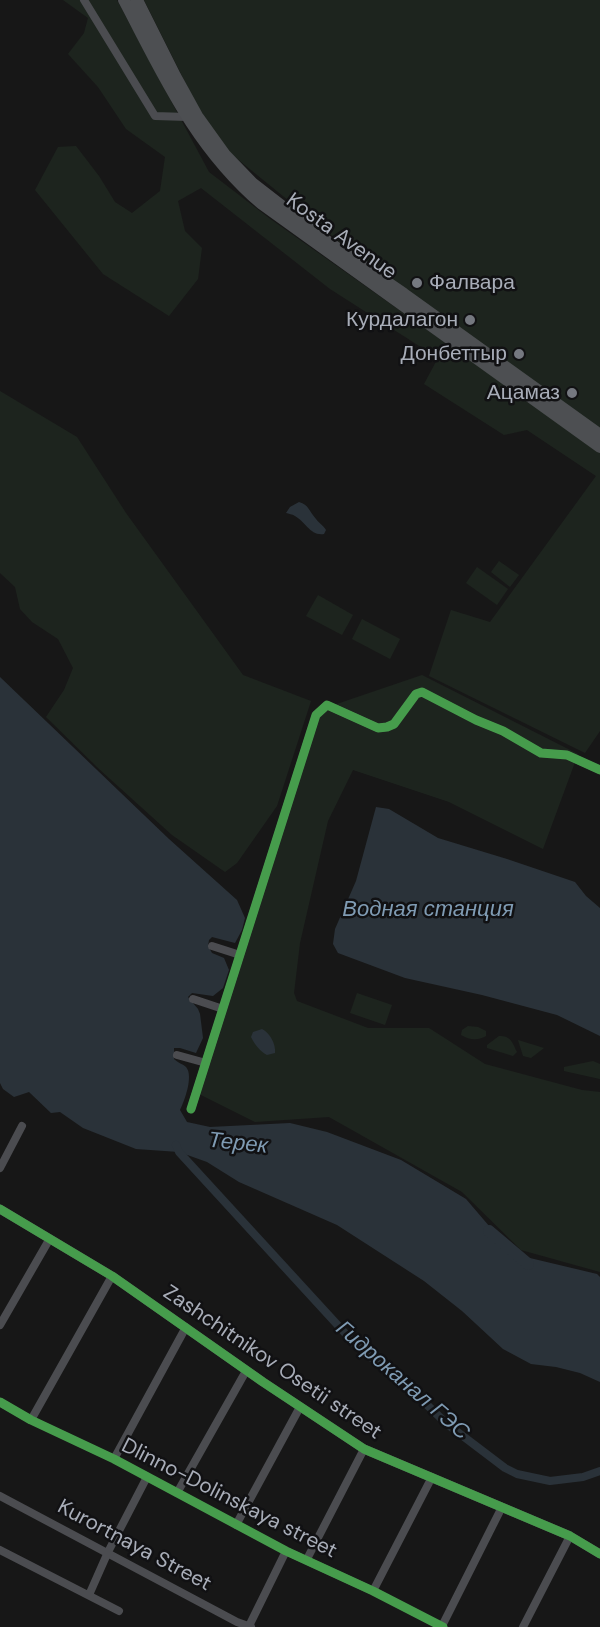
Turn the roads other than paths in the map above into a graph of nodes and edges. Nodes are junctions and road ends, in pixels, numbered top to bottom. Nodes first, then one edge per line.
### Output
1 (84, 0) edge
2 (124, 0) edge
3 (137, 0) edge
4 (186, 117) junction
5 (600, 435) edge
6 (600, 447) edge
7 (600, 770) edge
8 (212, 946) dead end
9 (240, 955) junction
10 (193, 999) dead end
11 (223, 1009) junction
12 (177, 1055) dead end
13 (206, 1063) junction
14 (191, 1109) dead end
15 (22, 1126) dead end
16 (0, 1168) edge
17 (0, 1209) edge
18 (49, 1239) junction
19 (112, 1276) junction
20 (0, 1325) edge
21 (186, 1327) junction
22 (246, 1371) junction
23 (0, 1402) edge
24 (300, 1407) junction
25 (31, 1420) junction
26 (364, 1449) junction
27 (114, 1459) junction
28 (147, 1477) junction
29 (432, 1477) junction
30 (177, 1493) junction
31 (0, 1496) edge
32 (502, 1506) junction
33 (237, 1525) junction
34 (570, 1536) junction
35 (0, 1550) edge
36 (286, 1551) junction
37 (108, 1552) junction
38 (600, 1554) edge
39 (307, 1559) junction
40 (373, 1591) junction
41 (89, 1595) junction
42 (119, 1611) dead end
43 (250, 1627) edge
44 (442, 1627) edge
45 (523, 1627) edge

1 - 4 street
2 - 4 main road, Kosta Avenue
3 - 5 main road, Kosta Avenue
4 - 6 main road, Kosta Avenue
7 - 9 street
8 - 9 street
9 - 11 street
10 - 11 street
11 - 13 street
12 - 13 street
13 - 14 street
15 - 16 street
17 - 18 street, Zashchitnikov Osetii street
18 - 19 street, Zashchitnikov Osetii street
18 - 20 street
19 - 21 street, Zashchitnikov Osetii street
19 - 25 street
21 - 22 street, Zashchitnikov Osetii street
21 - 27 street
22 - 24 street, Zashchitnikov Osetii street
22 - 30 street
23 - 25 street, Dlinno-Dolinskaya street
24 - 26 street, Zashchitnikov Osetii street
24 - 33 street
25 - 27 street, Dlinno-Dolinskaya street
26 - 29 street, Zashchitnikov Osetii street
26 - 39 street
27 - 28 street, Dlinno-Dolinskaya street
28 - 30 street, Dlinno-Dolinskaya street
28 - 37 street
29 - 32 street, Zashchitnikov Osetii street
29 - 40 street
30 - 33 street, Dlinno-Dolinskaya street
31 - 37 street, Kurortnaya Street
32 - 34 street, Zashchitnikov Osetii street
32 - 44 street
33 - 36 street, Dlinno-Dolinskaya street
34 - 38 street, Zashchitnikov Osetii street
34 - 45 street
35 - 41 street
36 - 39 street, Dlinno-Dolinskaya street
36 - 43 street
37 - 41 street
37 - 43 street, Kurortnaya Street
39 - 40 street, Dlinno-Dolinskaya street
40 - 44 street, Dlinno-Dolinskaya street
41 - 42 street

